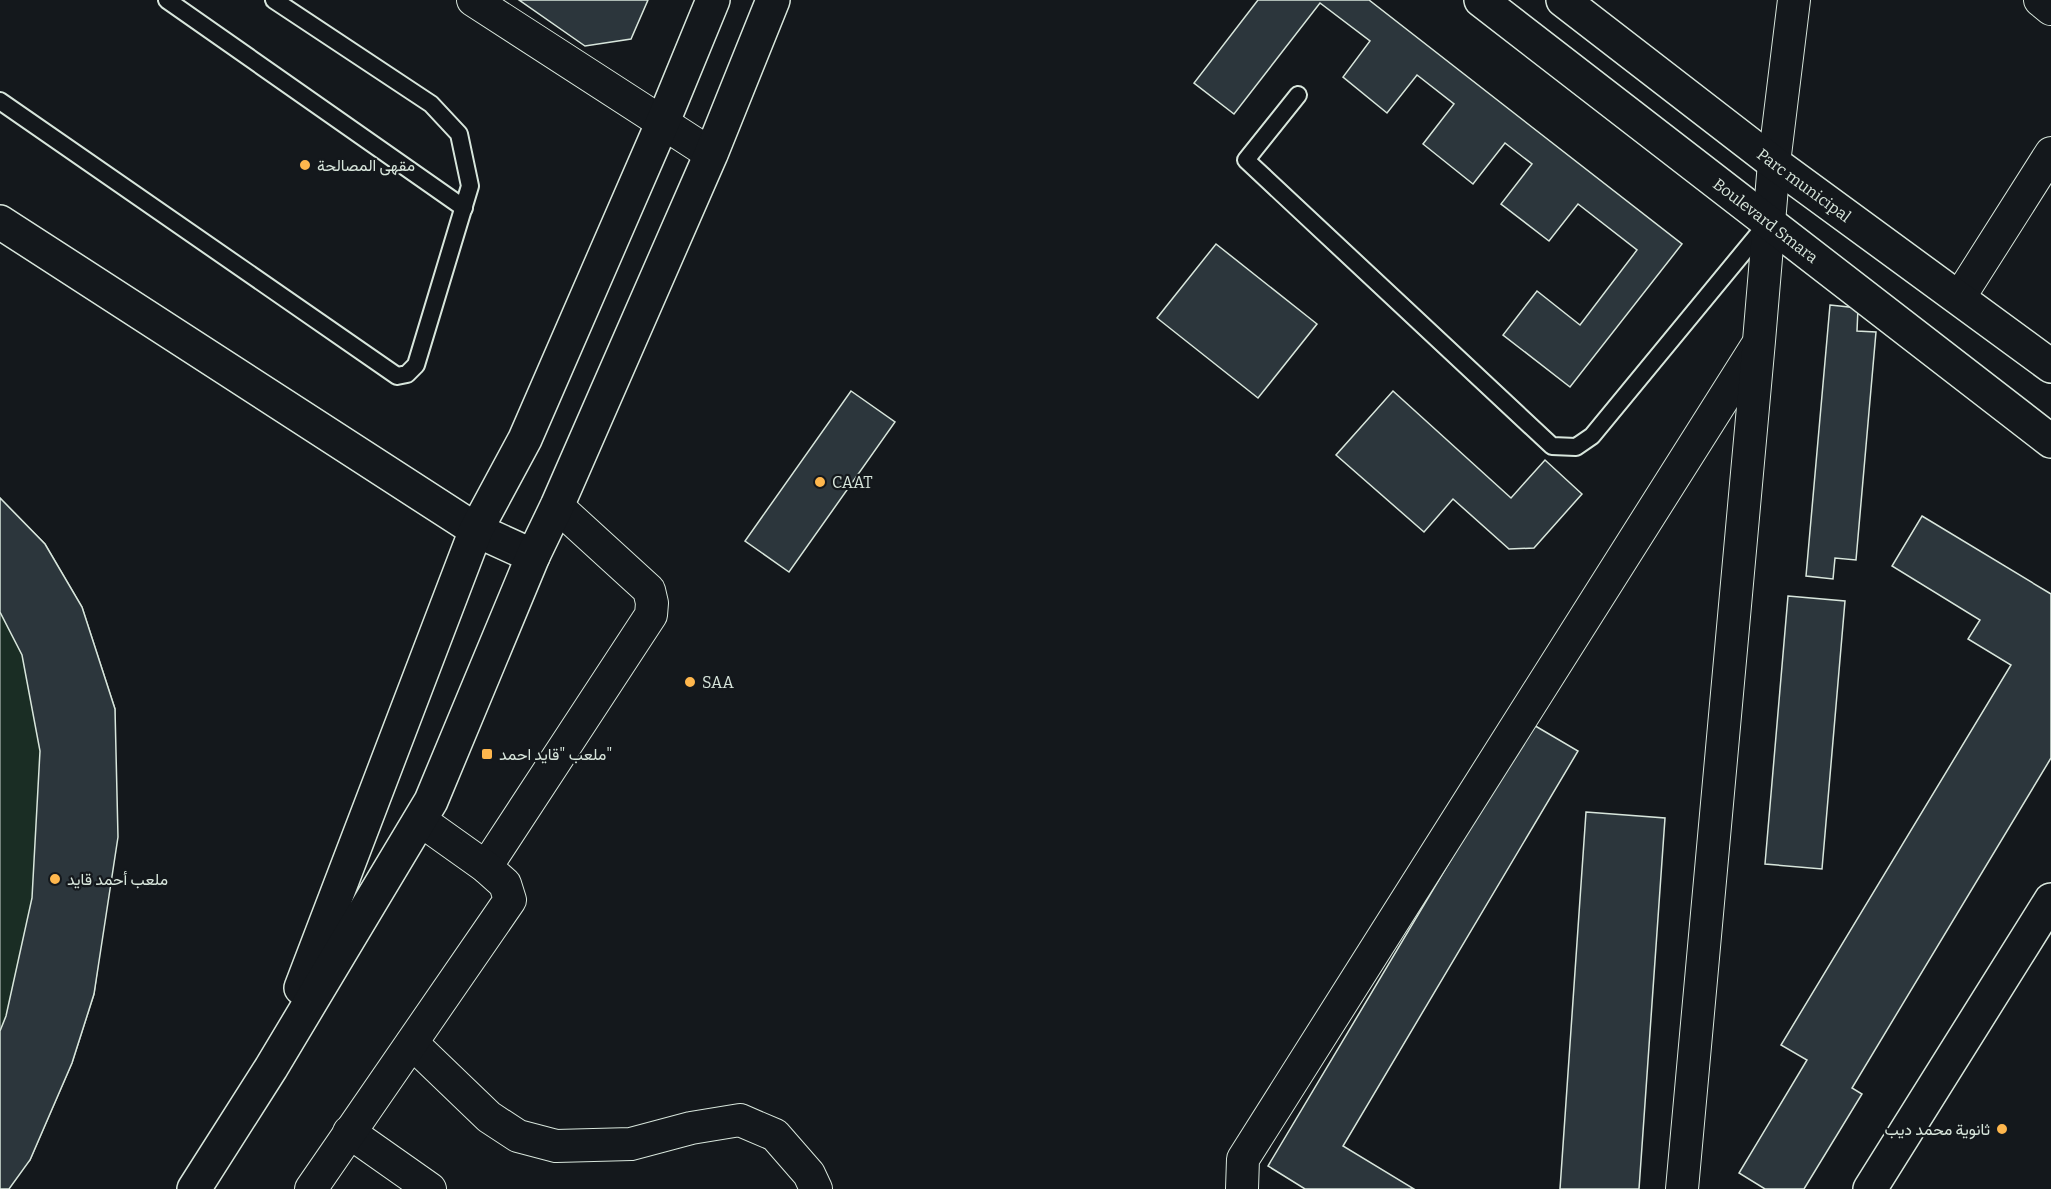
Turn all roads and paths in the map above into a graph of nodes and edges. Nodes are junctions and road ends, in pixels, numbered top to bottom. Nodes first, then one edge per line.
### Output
1 (167, 0) edge
2 (274, 0) edge
3 (473, 0) edge
4 (713, 0) edge
5 (773, 0) edge
6 (1481, 0) edge
7 (1563, 0) edge
8 (1794, 0) edge
9 (2040, 0) edge
10 (2051, 9) edge
11 (1298, 95) dead end
12 (0, 101) edge
13 (662, 124) junction
14 (2051, 153) edge
15 (711, 154) junction
16 (1774, 163) junction
17 (464, 208) junction
18 (1769, 221) junction
19 (0, 222) edge
20 (1959, 298) junction
21 (1759, 341) junction
22 (2051, 366) edge
23 (2051, 441) edge
24 (557, 506) junction
25 (476, 530) junction
26 (533, 556) junction
27 (420, 820) junction
28 (486, 867) junction
29 (2051, 900) edge
30 (412, 1042) junction
31 (271, 1068) junction
32 (349, 1132) junction
33 (194, 1189) edge
34 (311, 1189) edge
35 (430, 1189) edge
36 (816, 1189) edge
37 (1242, 1189) edge
38 (1682, 1189) edge
39 (1870, 1189) edge

1 - 17 lane
2 - 17 lane
3 - 13 street
4 - 13 main road
5 - 15 main road
6 - 18 main road, Boulevard Smara
7 - 16 main road, Parc municipal
8 - 16 street
9 - 10 street
11 - 18 lane
12 - 17 lane
13 - 15 street
13 - 25 main road
14 - 20 street
15 - 24 main road
16 - 18 street
16 - 20 main road, Parc municipal
18 - 21 street
18 - 23 main road, Boulevard Smara
19 - 25 main road
20 - 22 main road, Parc municipal
21 - 37 street
21 - 38 street
24 - 26 main road
24 - 28 street
25 - 26 main road
25 - 31 main road
26 - 27 main road
27 - 28 street
27 - 31 main road
28 - 30 street
29 - 39 main road
30 - 32 street
30 - 36 street
31 - 33 main road
32 - 34 street
32 - 35 street

